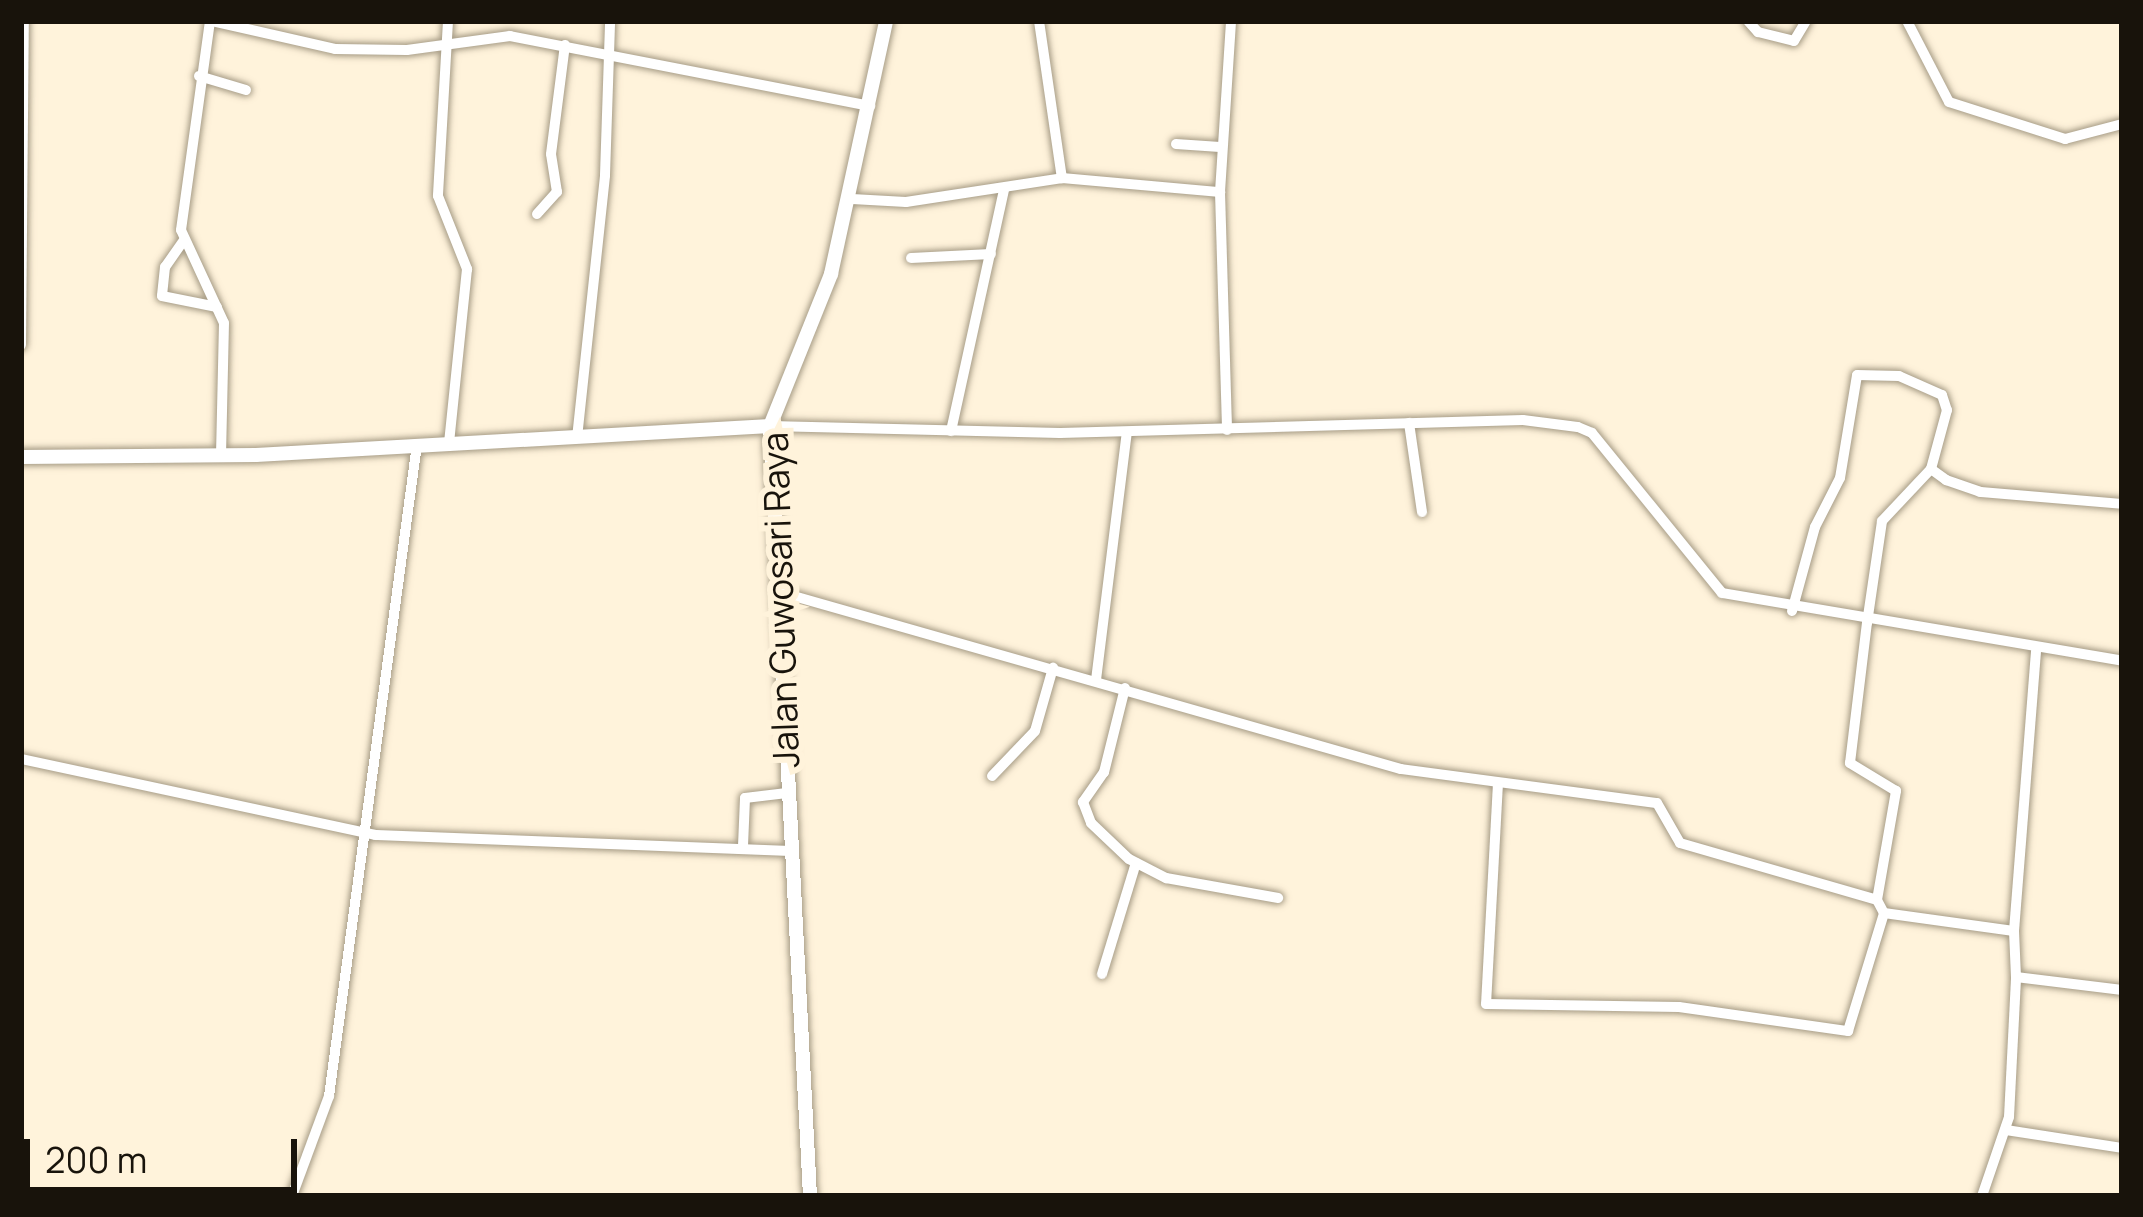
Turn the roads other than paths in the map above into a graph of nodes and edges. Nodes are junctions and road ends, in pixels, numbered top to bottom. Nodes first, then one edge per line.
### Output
1 (25, 21) edge
2 (448, 21) edge
3 (610, 21) edge
4 (885, 21) edge
5 (1039, 21) edge
6 (1232, 21) edge
7 (1748, 21) edge
8 (1806, 21) edge
9 (1907, 21) edge
10 (217, 22) edge
11 (565, 45) junction
12 (446, 46) junction
13 (609, 51) junction
14 (199, 76) junction
15 (246, 90) dead end
16 (873, 106) junction
17 (2122, 124) edge
18 (23, 134) edge
19 (1176, 144) dead end
20 (1220, 147) junction
21 (1062, 178) junction
22 (1004, 190) junction
23 (1220, 192) junction
24 (852, 200) junction
25 (537, 214) dead end
26 (184, 240) junction
27 (991, 254) junction
28 (911, 258) dead end
29 (217, 307) junction
30 (21, 345) edge
31 (1409, 423) junction
32 (770, 426) junction
33 (1227, 430) junction
34 (951, 431) junction
35 (1127, 432) junction
36 (577, 438) junction
37 (449, 443) junction
38 (417, 444) junction
39 (221, 456) junction
40 (21, 457) edge
41 (1930, 470) junction
42 (2122, 505) edge
43 (1422, 512) dead end
44 (776, 591) junction
45 (1792, 610) junction
46 (1867, 623) junction
47 (2036, 650) junction
48 (2122, 661) edge
49 (1052, 668) junction
50 (1096, 680) junction
51 (1126, 688) junction
52 (21, 759) edge
53 (992, 776) dead end
54 (1498, 783) junction
55 (787, 794) junction
56 (364, 833) junction
57 (743, 846) junction
58 (792, 850) junction
59 (1136, 863) junction
60 (1278, 898) dead end
61 (1876, 900) junction
62 (1884, 913) junction
63 (2014, 931) junction
64 (1102, 974) dead end
65 (2016, 977) junction
66 (2122, 990) edge
67 (2006, 1130) junction
68 (2122, 1148) edge
69 (292, 1196) edge
70 (810, 1196) edge
71 (1982, 1196) edge

1 - 18 street
2 - 12 street
3 - 13 street
4 - 16 street, Jalan Guwosari Raya
5 - 21 street
6 - 20 street
7 - 8 street
9 - 17 street
10 - 12 street
10 - 14 street
11 - 12 street
11 - 13 street
11 - 25 street
12 - 37 street
13 - 16 street
13 - 36 street
14 - 15 street
14 - 26 street
16 - 24 street, Jalan Guwosari Raya
18 - 30 street
19 - 20 street
20 - 23 street
21 - 22 street
21 - 23 street
22 - 24 street
22 - 27 street
23 - 33 street
24 - 32 street, Jalan Guwosari Raya
26 - 29 street
26 - 29 street
27 - 28 street
27 - 34 street
29 - 39 street
31 - 33 street
31 - 43 street
31 - 45 street
32 - 34 street
32 - 36 street
32 - 44 street, Jalan Guwosari Raya
33 - 35 street
34 - 35 street
35 - 50 street
36 - 37 street
37 - 38 street
38 - 39 street
38 - 56 street
39 - 40 street
41 - 42 street
41 - 45 street
41 - 46 street
44 - 49 street
44 - 55 street, Jalan Guwosari Raya
45 - 46 street
46 - 47 street
46 - 61 street
47 - 48 street
47 - 63 street
49 - 50 street
49 - 53 street
50 - 51 street
51 - 54 street
51 - 59 street
52 - 56 street
54 - 61 street
54 - 62 street
55 - 57 street
55 - 58 street, Jalan Guwosari Raya
56 - 57 street
56 - 69 street
57 - 58 street
58 - 70 street, Jalan Guwosari Raya
59 - 60 street
59 - 64 street
61 - 62 street
62 - 63 street
63 - 65 street
65 - 66 street
65 - 67 street
67 - 68 street
67 - 71 street

